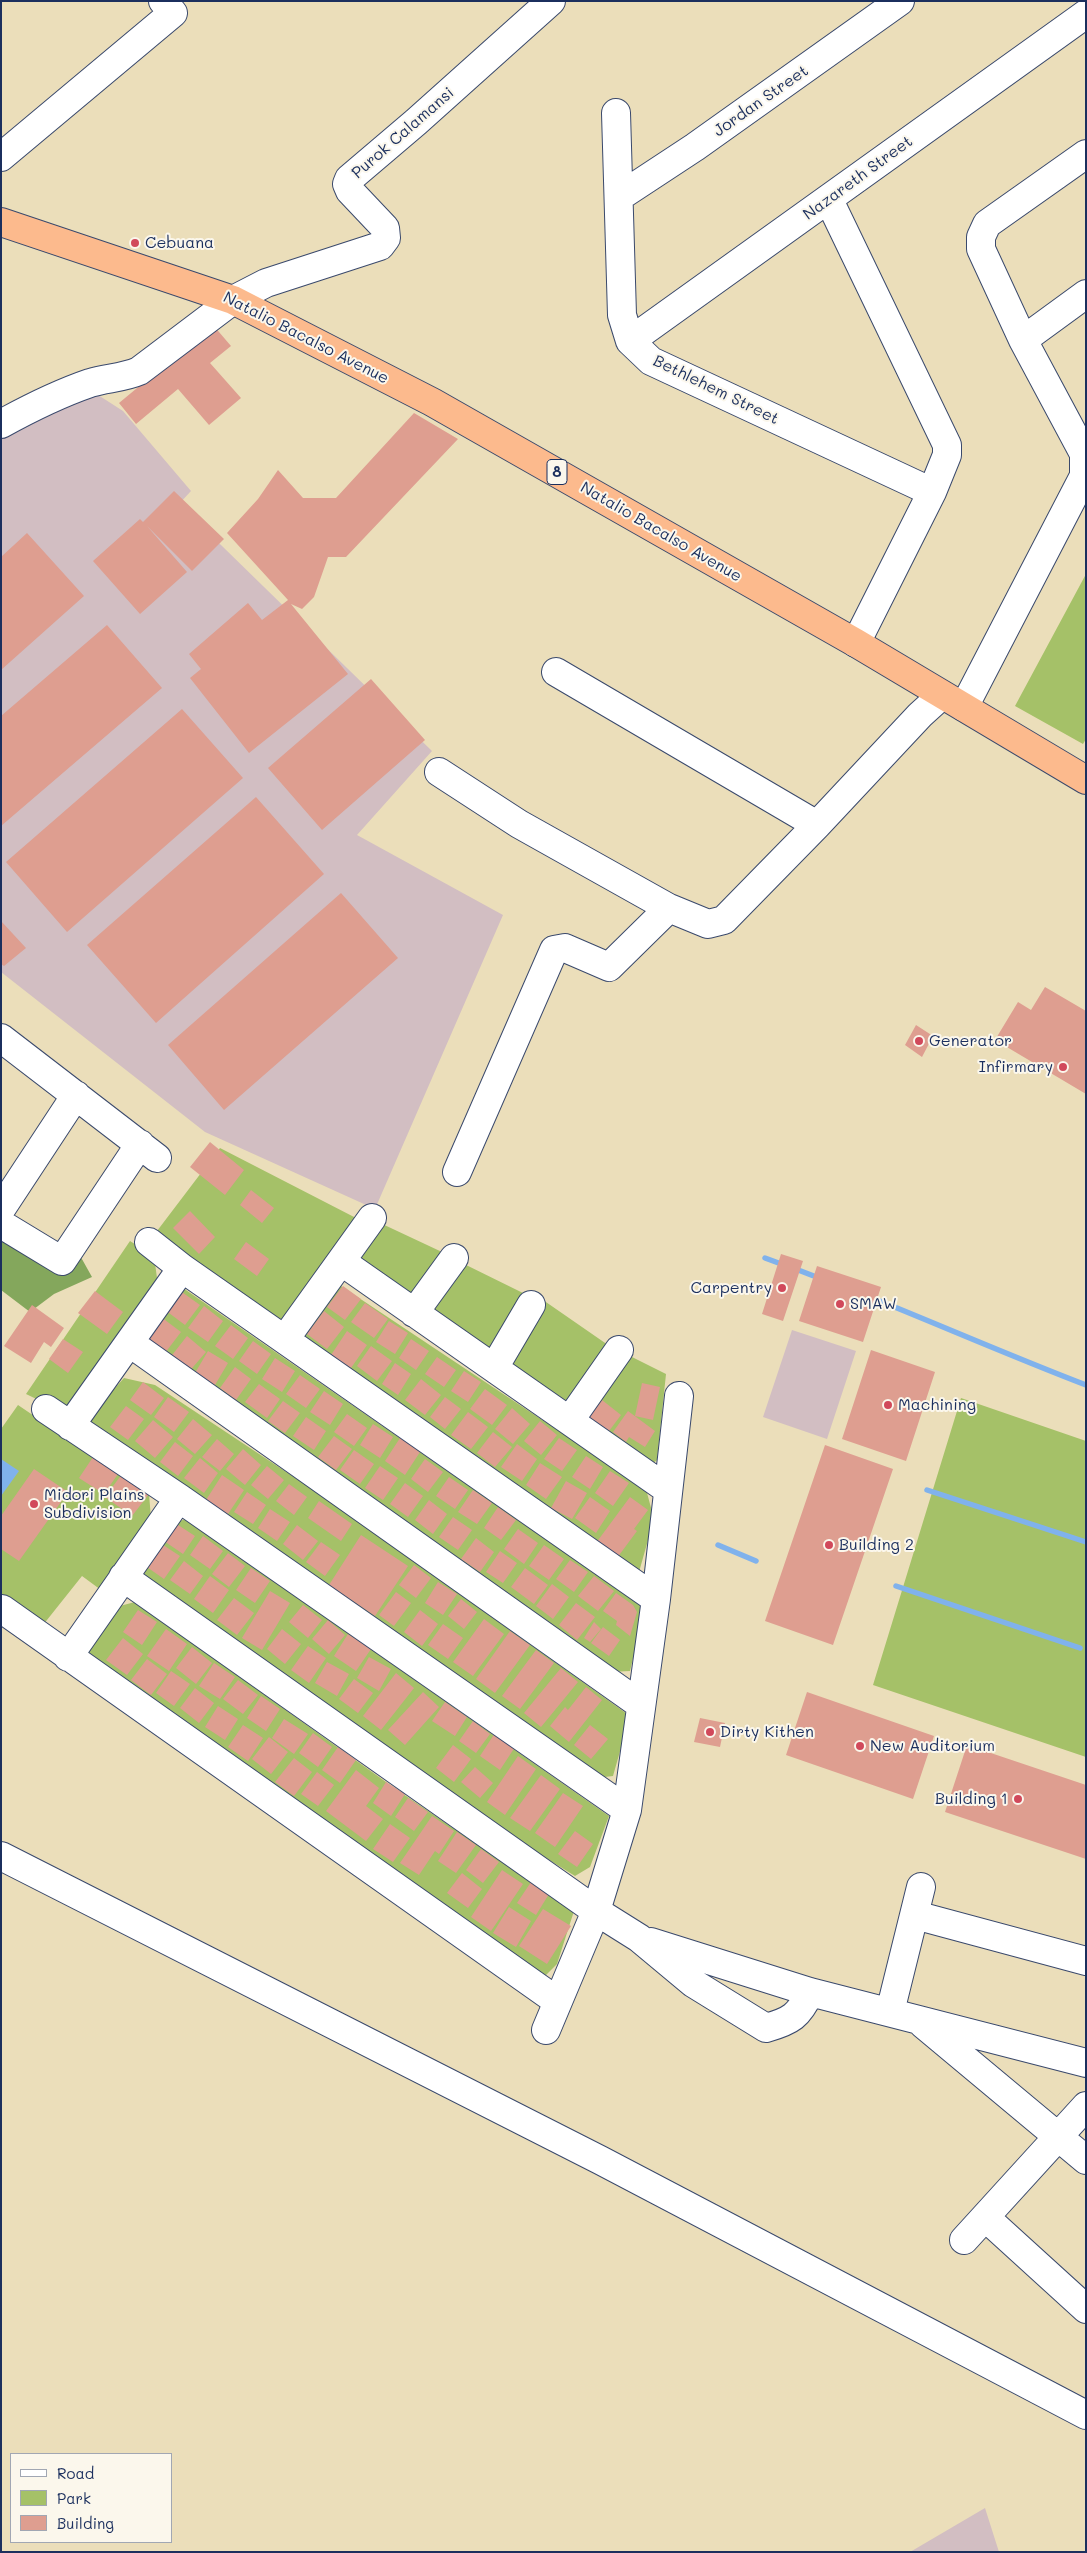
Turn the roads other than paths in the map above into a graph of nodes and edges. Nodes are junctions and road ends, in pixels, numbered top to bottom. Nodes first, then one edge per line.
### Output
1 (163, 1) edge
2 (900, 1) edge
3 (547, 2) edge
4 (1086, 14) edge
5 (616, 113) dead end
6 (1086, 154) edge
7 (1, 157) edge
8 (619, 197) junction
9 (829, 200) junction
10 (1, 222) edge
11 (1086, 294) edge
12 (233, 300) junction
13 (1023, 340) junction
14 (630, 341) junction
15 (1, 424) edge
16 (932, 492) junction
17 (856, 643) junction
18 (556, 672) dead end
19 (953, 701) junction
20 (439, 772) dead end
21 (1086, 780) edge
22 (817, 825) junction
23 (668, 908) junction
24 (4, 1047) edge
25 (76, 1095) junction
26 (457, 1172) dead end
27 (1, 1210) edge
28 (372, 1218) dead end
29 (1, 1224) edge
30 (149, 1242) dead end
31 (454, 1258) dead end
32 (342, 1262) junction
33 (182, 1268) junction
34 (531, 1305) dead end
35 (414, 1313) junction
36 (285, 1339) junction
37 (130, 1343) junction
38 (619, 1350) dead end
39 (494, 1368) junction
40 (679, 1396) dead end
41 (46, 1409) dead end
42 (570, 1420) junction
43 (70, 1426) junction
44 (667, 1489) junction
45 (178, 1498) junction
46 (123, 1577) junction
47 (656, 1599) junction
48 (2, 1609) edge
49 (68, 1657) junction
50 (641, 1705) junction
51 (628, 1810) junction
52 (1, 1856) edge
53 (920, 1888) dead end
54 (596, 1911) junction
55 (916, 1915) junction
56 (639, 1938) junction
57 (1086, 1961) edge
58 (810, 1992) junction
59 (557, 2001) junction
60 (890, 2012) junction
61 (918, 2020) junction
62 (546, 2030) dead end
63 (1086, 2063) edge
64 (1086, 2106) edge
65 (1056, 2137) junction
66 (1086, 2160) edge
67 (985, 2216) junction
68 (964, 2240) dead end
69 (1086, 2310) edge
70 (1086, 2415) edge

1 - 7 street
2 - 8 street, Jordan Street
3 - 12 street, Purok Calamansi
4 - 9 street, Nazareth Street
5 - 8 street, Bethlehem Street
6 - 13 street
8 - 14 street, Bethlehem Street
9 - 14 street, Nazareth Street
9 - 16 street
10 - 12 highway, Natalio Bacalso Avenue / 8
11 - 13 street
12 - 15 street
12 - 17 highway, Natalio Bacalso Avenue / 8
13 - 19 street
14 - 16 street, Bethlehem Street
16 - 17 street
17 - 19 highway, Natalio Bacalso Avenue / 8
18 - 22 street
19 - 21 highway, Natalio Bacalso Avenue / 8
19 - 22 street
20 - 23 street
22 - 23 street
23 - 26 street
24 - 25 street
25 - 27 street
25 - 29 street
28 - 32 street
30 - 33 street
31 - 35 street
32 - 35 street
32 - 36 street
33 - 36 street
33 - 37 street
34 - 39 street
35 - 39 street
36 - 47 street
37 - 43 street
37 - 50 street
38 - 42 street
39 - 42 street
40 - 44 street
41 - 43 street
42 - 44 street
43 - 45 street
44 - 47 street
45 - 46 street
45 - 51 street
46 - 49 street
46 - 54 street
47 - 50 street
48 - 49 street
49 - 59 street
50 - 51 street
51 - 54 street
52 - 70 street
53 - 55 street
54 - 56 street
54 - 59 street
55 - 57 street
55 - 60 street
56 - 58 street
56 - 58 street
58 - 60 street
59 - 62 street
60 - 61 street
61 - 63 street
61 - 65 street
64 - 65 street
65 - 66 street
65 - 67 street
67 - 68 street
67 - 69 street

